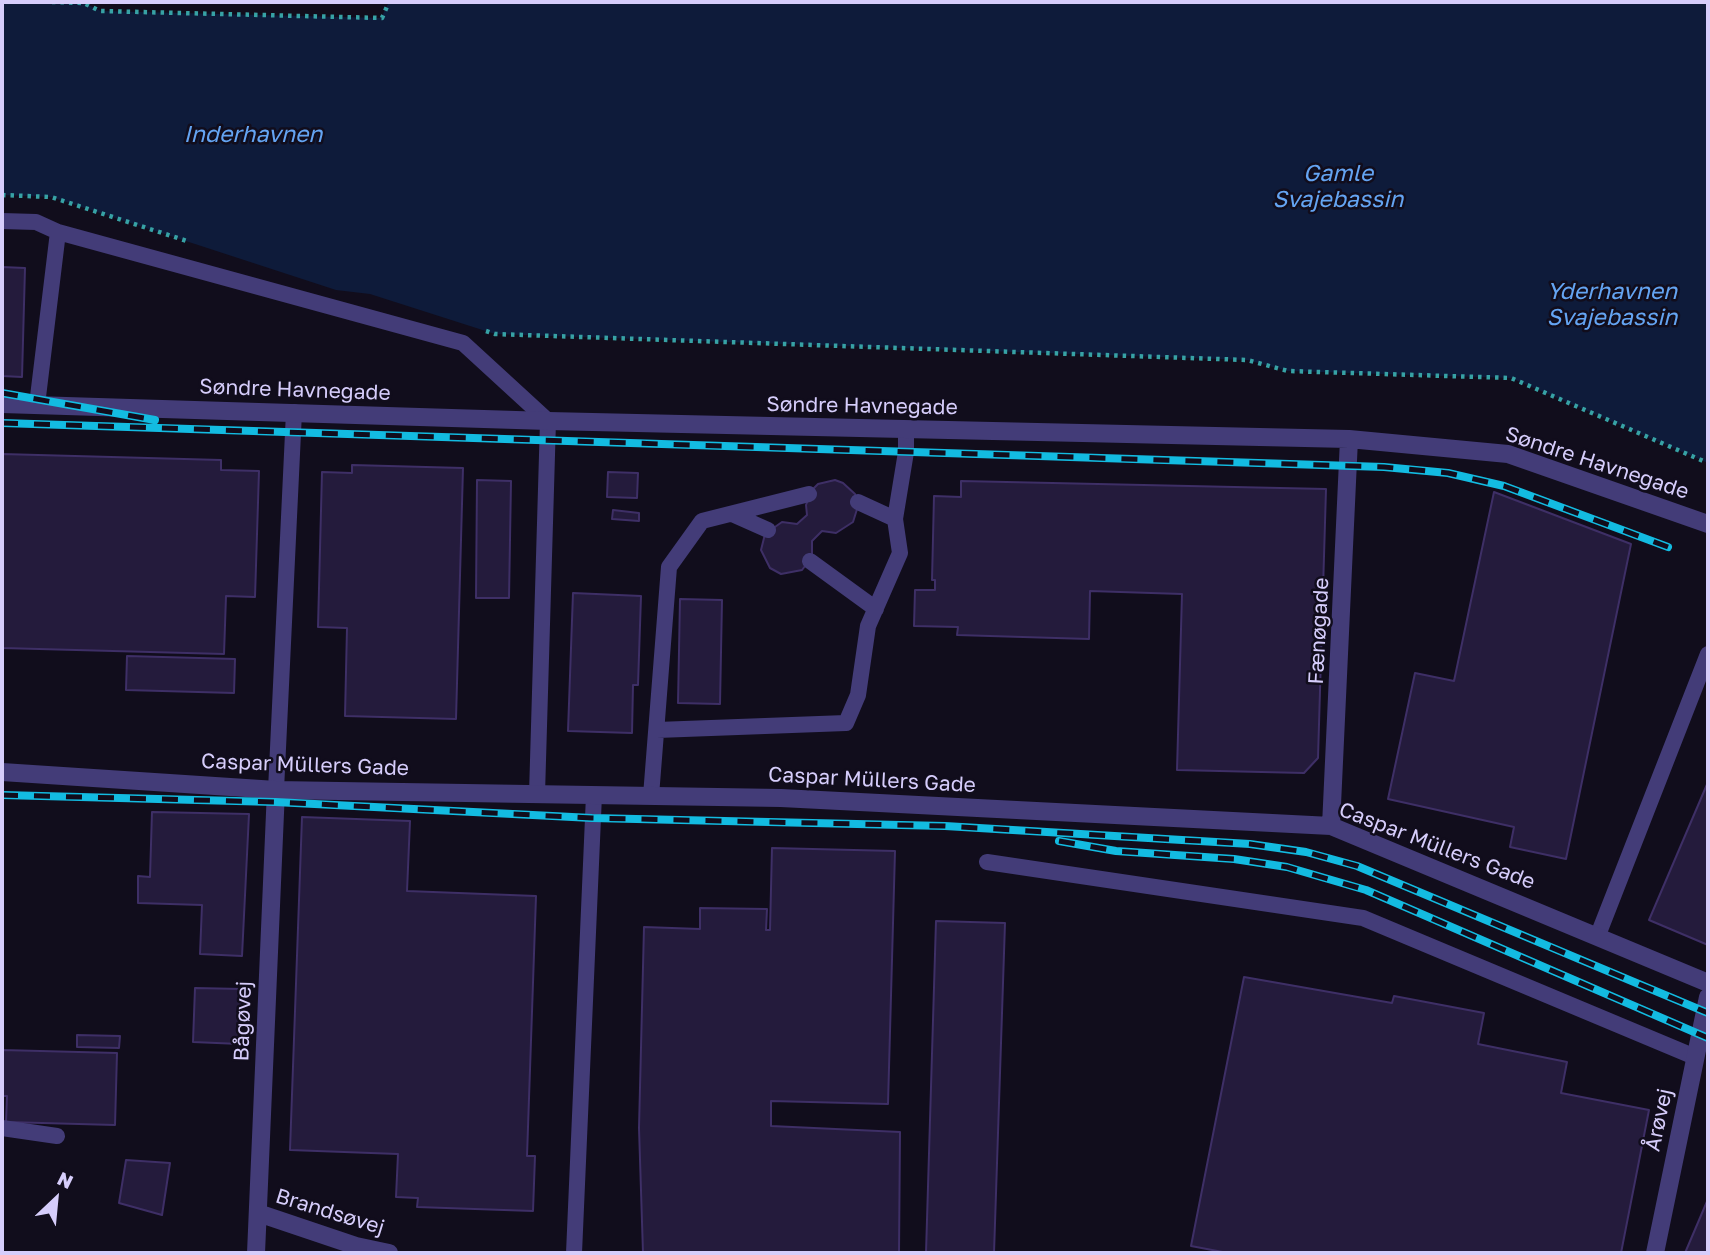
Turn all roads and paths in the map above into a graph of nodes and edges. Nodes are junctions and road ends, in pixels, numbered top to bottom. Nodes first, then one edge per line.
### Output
1 (52, 2) edge
2 (389, 2) edge
3 (2, 195) edge
4 (2, 221) edge
5 (58, 232) junction
6 (193, 243) dead end
7 (482, 330) dead end
8 (2, 404) edge
9 (37, 404) junction
10 (294, 412) junction
11 (548, 421) junction
12 (906, 429) junction
13 (1349, 439) junction
14 (1708, 463) edge
15 (809, 494) dead end
16 (858, 502) dead end
17 (732, 513) junction
18 (895, 519) junction
19 (1708, 524) edge
20 (768, 530) dead end
21 (810, 561) dead end
22 (876, 609) junction
23 (1708, 654) edge
24 (657, 730) junction
25 (2, 772) edge
26 (276, 790) junction
27 (537, 794) junction
28 (593, 795) junction
29 (651, 796) junction
30 (1331, 826) junction
31 (987, 862) dead end
32 (1598, 935) junction
33 (1708, 983) edge
34 (1708, 997) edge
35 (1695, 1057) junction
36 (2, 1128) edge
37 (57, 1136) dead end
38 (258, 1213) junction
39 (256, 1253) edge
40 (389, 1253) edge
41 (573, 1253) edge
42 (1655, 1253) edge

1 - 2 path
3 - 6 path
4 - 5 lane
5 - 9 lane
5 - 11 lane
7 - 14 path
8 - 9 street, Søndre Havnegade
9 - 10 street, Søndre Havnegade
10 - 11 street, Søndre Havnegade
10 - 26 lane
11 - 12 street, Søndre Havnegade
11 - 27 lane
12 - 13 street, Søndre Havnegade
12 - 18 lane
13 - 19 street, Søndre Havnegade
13 - 30 street, Fænøgade
15 - 17 lane
16 - 18 lane
17 - 20 lane
17 - 24 lane
18 - 22 lane
21 - 22 lane
22 - 24 lane
23 - 32 lane
24 - 29 lane
25 - 26 street, Caspar Müllers Gade
26 - 27 street, Caspar Müllers Gade
26 - 38 street, Bågøvej
27 - 28 street, Caspar Müllers Gade
28 - 29 street, Caspar Müllers Gade
28 - 41 lane
29 - 30 street, Caspar Müllers Gade
30 - 32 street, Caspar Müllers Gade
31 - 35 lane
32 - 33 street, Caspar Müllers Gade
34 - 35 street, Årøvej
35 - 42 street, Årøvej
36 - 37 lane
38 - 39 street, Bågøvej
38 - 40 street, Brandsøvej

